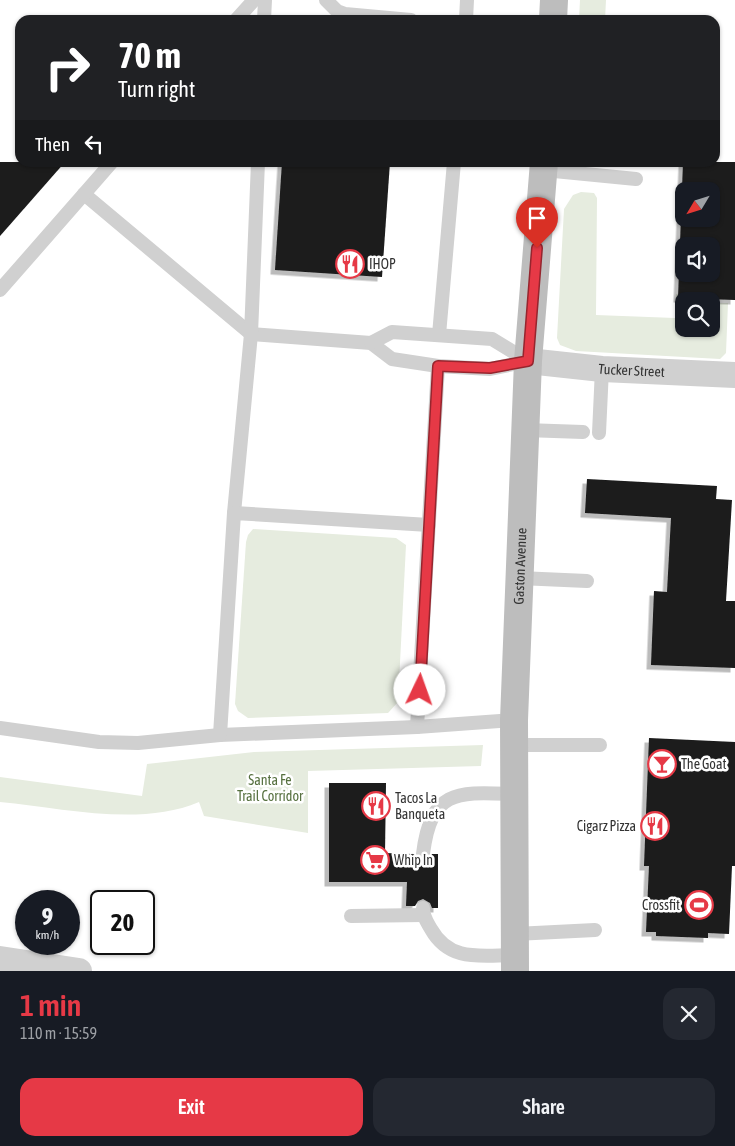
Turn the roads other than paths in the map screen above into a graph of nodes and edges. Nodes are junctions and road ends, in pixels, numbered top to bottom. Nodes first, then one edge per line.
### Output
1 (254, 0) edge
2 (265, 0) edge
3 (326, 0) edge
4 (467, 0) edge
5 (554, 0) edge
6 (240, 15) edge
7 (264, 15) edge
8 (356, 15) edge
9 (466, 15) edge
10 (553, 15) edge
11 (108, 167) edge
12 (258, 167) edge
13 (454, 167) edge
14 (544, 167) edge
15 (551, 167) edge
16 (636, 179) dead end
17 (84, 194) junction
18 (0, 290) edge
19 (251, 334) junction
20 (439, 335) junction
21 (371, 344) junction
22 (528, 361) junction
23 (438, 366) junction
24 (602, 369) junction
25 (735, 375) edge
26 (525, 430) junction
27 (583, 432) dead end
28 (599, 433) dead end
29 (234, 513) junction
30 (429, 525) junction
31 (519, 578) junction
32 (587, 581) dead end
33 (417, 727) junction
34 (0, 728) edge
35 (514, 732) junction
36 (220, 735) junction
37 (600, 745) dead end
38 (514, 794) junction
39 (424, 854) dead end
40 (351, 916) dead end
41 (595, 930) dead end
42 (515, 953) edge
43 (0, 959) edge
44 (80, 971) edge

1 - 6 lane
2 - 7 lane
3 - 8 lane
4 - 9 lane
5 - 10 street
11 - 17 lane
12 - 19 lane
13 - 20 lane
14 - 22 street, Gaston Avenue
15 - 16 lane
17 - 18 lane
17 - 19 lane
19 - 21 lane
19 - 29 lane
20 - 21 lane
20 - 22 lane
21 - 23 lane
22 - 23 lane
22 - 24 street, Tucker Street
22 - 26 street, Gaston Avenue
23 - 30 lane
24 - 25 street, Tucker Street
24 - 28 lane
26 - 27 lane
26 - 31 street, Gaston Avenue
29 - 30 lane
29 - 36 lane
30 - 33 lane
31 - 32 lane
31 - 35 street, Gaston Avenue
33 - 35 lane
33 - 36 lane
34 - 36 lane
35 - 37 lane
35 - 38 street, Gaston Avenue
38 - 39 lane
38 - 42 street, Gaston Avenue
40 - 42 lane
41 - 42 lane
43 - 44 street

